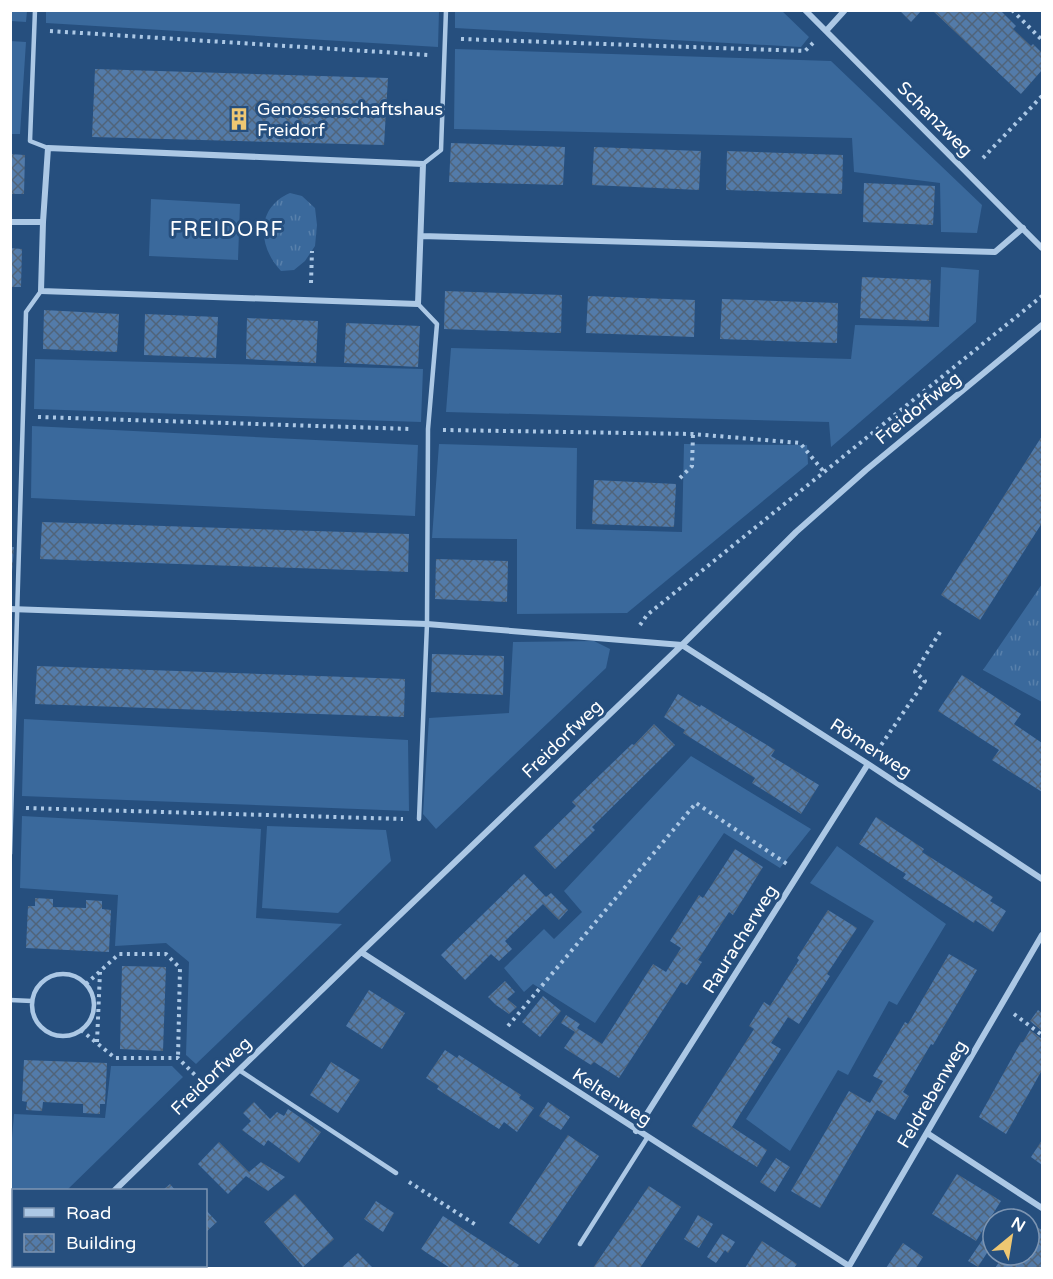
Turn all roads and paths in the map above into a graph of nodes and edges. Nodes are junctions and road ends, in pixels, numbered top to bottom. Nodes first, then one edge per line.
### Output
1 (35, 10) edge
2 (446, 10) edge
3 (805, 10) edge
4 (845, 10) edge
5 (1012, 10) edge
6 (44, 31) dead end
7 (826, 31) junction
8 (445, 39) junction
9 (1042, 40) edge
10 (445, 56) junction
11 (1042, 96) edge
12 (48, 148) junction
13 (983, 158) dead end
14 (423, 164) junction
15 (10, 222) edge
16 (44, 222) junction
17 (1023, 228) junction
18 (421, 236) junction
19 (1042, 248) edge
20 (312, 251) dead end
21 (41, 291) junction
22 (1042, 296) edge
23 (311, 300) junction
24 (418, 303) junction
25 (1042, 325) edge
26 (23, 417) junction
27 (428, 429) junction
28 (693, 434) junction
29 (824, 472) junction
30 (680, 478) dead end
31 (14, 609) edge
32 (427, 624) junction
33 (942, 629) dead end
34 (629, 641) junction
35 (682, 645) junction
36 (868, 764) junction
37 (11, 808) edge
38 (419, 819) joint
39 (10, 854) edge
40 (800, 872) junction
41 (1042, 879) edge
42 (1042, 934) edge
43 (361, 952) junction
44 (100, 971) junction
45 (86, 984) junction
46 (10, 1000) edge
47 (32, 1001) junction
48 (1002, 1005) junction
49 (81, 1030) junction
50 (1042, 1035) edge
51 (496, 1040) junction
52 (97, 1043) junction
53 (178, 1058) junction
54 (239, 1070) junction
55 (214, 1095) junction
56 (636, 1131) junction
57 (927, 1133) junction
58 (647, 1138) junction
59 (396, 1173) joint
60 (117, 1189) edge
61 (1042, 1208) edge
62 (476, 1225) dead end
63 (580, 1244) dead end
64 (848, 1268) edge

1 - 12 lane
2 - 8 lane
3 - 7 street, Schanzweg
4 - 7 street
5 - 9 path
6 - 10 path
7 - 8 path
7 - 17 street, Schanzweg
8 - 10 lane
10 - 14 lane
11 - 13 path
12 - 14 street
12 - 16 street
14 - 18 street
15 - 16 street
16 - 21 street
17 - 18 street
17 - 19 street, Schanzweg
18 - 24 street
20 - 23 path
21 - 23 street
21 - 26 lane
22 - 29 path
23 - 24 street
24 - 27 lane
25 - 35 street, Freidorfweg
26 - 27 path
26 - 31 lane
27 - 28 path
27 - 32 lane
28 - 29 path
28 - 30 path
29 - 34 path
31 - 32 street
31 - 37 lane
32 - 34 street
32 - 38 lane
33 - 36 path
34 - 35 street
35 - 36 street, Römerweg
35 - 43 street, Freidorfweg
36 - 40 street, Rauracherweg
36 - 41 street, Römerweg
37 - 38 path
37 - 39 lane
40 - 51 path
40 - 56 street, Rauracherweg
42 - 48 street, Feldrebenweg
43 - 51 street, Keltenweg
43 - 54 street, Freidorfweg
44 - 45 path
44 - 52 path
44 - 53 path
45 - 47 lane
45 - 49 lane
46 - 47 lane
47 - 49 lane
48 - 50 path
48 - 57 street, Feldrebenweg
49 - 52 path
51 - 56 street, Keltenweg
52 - 53 path
53 - 55 path
54 - 55 street, Freidorfweg
54 - 59 lane
55 - 60 street, Freidorfweg
56 - 58 street, Keltenweg
57 - 61 street
57 - 64 street, Feldrebenweg
58 - 63 lane
58 - 64 street, Keltenweg
59 - 62 path

